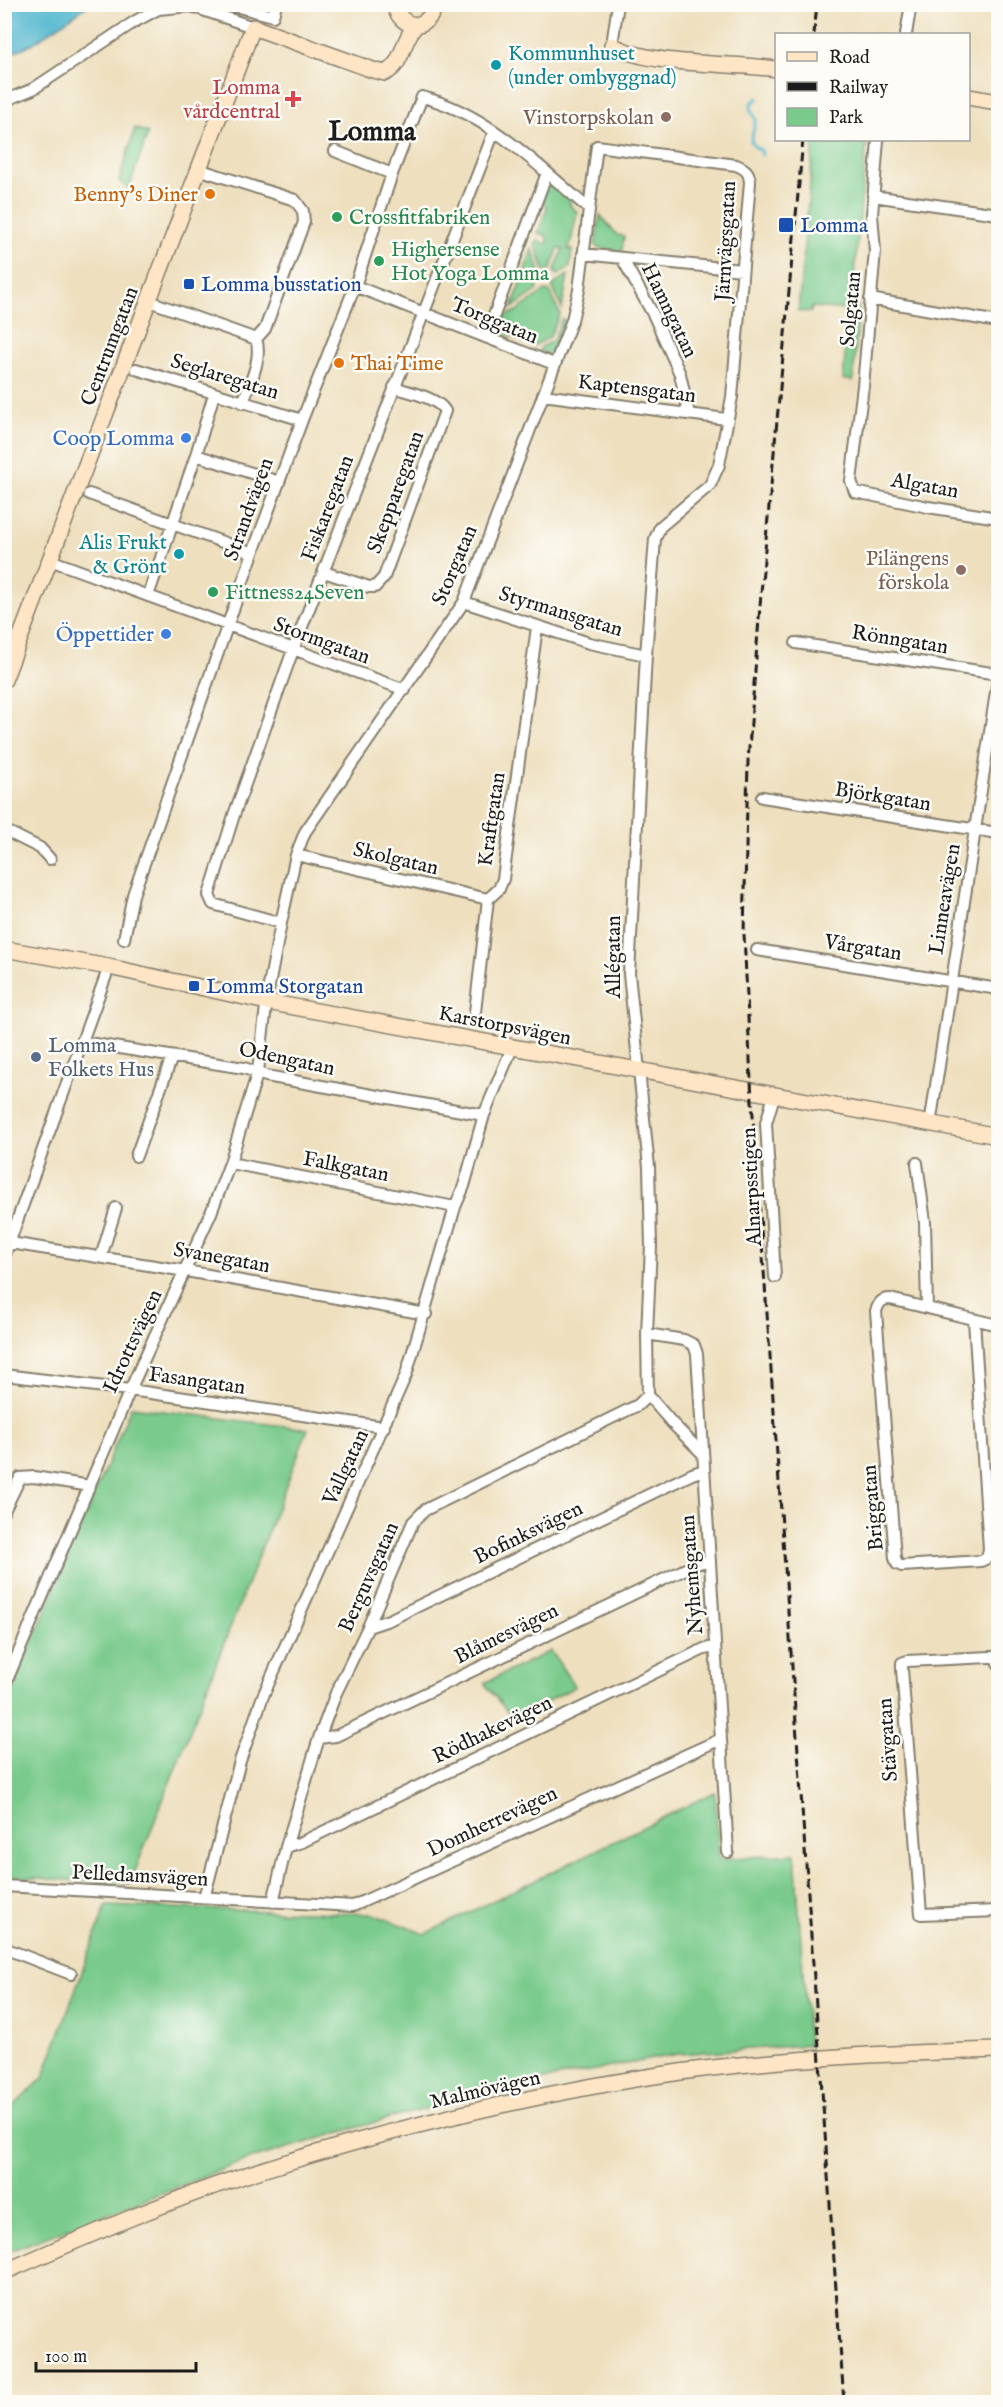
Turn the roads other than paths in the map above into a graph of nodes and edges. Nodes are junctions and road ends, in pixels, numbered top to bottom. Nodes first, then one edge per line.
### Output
1 (227, 4) edge
2 (276, 4) edge
3 (435, 4) edge
4 (618, 4) edge
5 (911, 4) edge
6 (394, 5) edge
7 (401, 20) junction
8 (416, 25) junction
9 (253, 27) junction
10 (906, 33) edge
11 (403, 45) junction
12 (612, 45) joint
13 (775, 69) edge
14 (970, 97) edge
15 (4, 101) edge
16 (999, 102) edge
17 (498, 134) junction
18 (878, 141) edge
19 (597, 146) joint
20 (335, 151) dead end
21 (198, 169) junction
22 (547, 173) junction
23 (392, 174) junction
24 (873, 196) junction
25 (588, 208) junction
26 (999, 214) edge
27 (583, 254) junction
28 (622, 258) junction
29 (742, 270) junction
30 (355, 286) junction
31 (870, 299) junction
32 (149, 301) junction
33 (424, 313) junction
34 (999, 322) edge
35 (486, 337) junction
36 (256, 339) junction
37 (554, 364) junction
38 (136, 369) dead end
39 (394, 387) junction
40 (214, 394) junction
41 (543, 395) junction
42 (243, 403) junction
43 (688, 414) junction
44 (726, 419) junction
45 (302, 420) junction
46 (196, 455) junction
47 (719, 465) joint
48 (851, 481) joint
49 (279, 482) junction
50 (89, 494) dead end
51 (999, 518) edge
52 (172, 524) junction
53 (253, 553) junction
54 (50, 560) junction
55 (324, 572) junction
56 (148, 596) junction
57 (464, 602) junction
58 (227, 626) junction
59 (537, 627) junction
60 (796, 643) dead end
61 (293, 650) junction
62 (646, 655) junction
63 (999, 674) edge
64 (5, 675) edge
65 (999, 679) edge
66 (405, 690) junction
67 (762, 797) dead end
68 (975, 829) junction
69 (4, 830) edge
70 (999, 833) edge
71 (296, 855) junction
72 (50, 859) dead end
73 (488, 899) junction
74 (281, 923) junction
75 (124, 939) dead end
76 (4, 949) edge
77 (757, 950) dead end
78 (109, 967) junction
79 (951, 981) junction
80 (999, 989) edge
81 (267, 1002) junction
82 (475, 1012) dead end
83 (82, 1042) junction
84 (512, 1048) junction
85 (172, 1057) junction
86 (258, 1071) junction
87 (639, 1071) junction
88 (774, 1096) junction
89 (484, 1115) junction
90 (930, 1125) junction
91 (999, 1136) edge
92 (136, 1156) dead end
93 (230, 1163) junction
94 (916, 1163) dead end
95 (455, 1207) junction
96 (116, 1208) dead end
97 (6, 1251) edge
98 (101, 1257) junction
99 (186, 1270) junction
100 (775, 1277) dead end
101 (927, 1308) junction
102 (426, 1314) junction
103 (974, 1320) junction
104 (999, 1325) edge
105 (647, 1334) junction
106 (4, 1375) edge
107 (130, 1390) junction
108 (648, 1395) junction
109 (384, 1427) junction
110 (703, 1454) junction
111 (704, 1470) junction
112 (90, 1486) junction
113 (4, 1511) edge
114 (710, 1560) junction
115 (368, 1627) junction
116 (715, 1647) junction
117 (999, 1663) edge
118 (4, 1687) edge
119 (319, 1738) junction
120 (721, 1739) junction
121 (286, 1847) junction
122 (728, 1852) dead end
123 (4, 1886) edge
124 (204, 1898) junction
125 (273, 1902) junction
126 (999, 1911) edge
127 (4, 1948) edge
128 (72, 1974) dead end
129 (999, 2050) edge
130 (4, 2272) edge

1 - 2 street
3 - 8 street
4 - 12 street
5 - 10 street
6 - 7 street
7 - 8 street
7 - 11 street
8 - 11 street
9 - 11 street
9 - 15 street
9 - 21 street, Centrumgatan
12 - 13 street
14 - 16 street
17 - 22 street
17 - 23 street, Strandvägen
17 - 33 street, Fiskaregatan
18 - 24 street, Solgatan
19 - 25 street, Storgatan
19 - 29 street, Järnvägsgatan
20 - 23 street
21 - 32 street, Centrumgatan
21 - 36 street
22 - 25 street
22 - 35 street
23 - 30 street, Strandvägen
24 - 26 street
24 - 31 street, Solgatan
25 - 27 street, Storgatan
27 - 28 street
27 - 37 street, Storgatan
28 - 29 street
28 - 43 street, Hamngatan
29 - 44 street, Järnvägsgatan
30 - 33 street, Torggatan
30 - 45 street, Strandvägen
31 - 34 street
31 - 48 street, Solgatan
32 - 36 street
32 - 54 street, Centrumgatan
33 - 35 street, Torggatan
33 - 39 street, Fiskaregatan
35 - 37 street, Torggatan
36 - 42 street
37 - 41 street, Storgatan
38 - 40 street, Seglaregatan
39 - 55 street, Fiskaregatan
39 - 55 street, Skepparegatan
40 - 42 street, Seglaregatan
40 - 46 street
41 - 43 street, Kaptensgatan
41 - 57 street, Storgatan
42 - 45 street, Seglaregatan
43 - 44 street, Kaptensgatan
44 - 47 street, Järnvägsgatan
45 - 49 street, Strandvägen
46 - 49 street
46 - 52 street
47 - 62 street, Allégatan
48 - 51 street, Algatan
49 - 53 street, Strandvägen
50 - 52 street
52 - 53 street
52 - 56 street
53 - 58 street, Strandvägen
54 - 56 street, Stormgatan
54 - 64 street, Centrumgatan
55 - 61 street, Fiskaregatan
56 - 58 street, Stormgatan
57 - 59 street, Styrmansgatan
57 - 66 street, Storgatan
58 - 61 street, Stormgatan
58 - 75 street, Strandvägen
59 - 62 street, Styrmansgatan
59 - 73 street, Kraftgatan
60 - 63 street, Rönngatan
61 - 66 street, Stormgatan
61 - 74 street, Fiskaregatan
62 - 87 street, Allégatan
65 - 68 street, Linneavägen
66 - 71 street, Storgatan
67 - 68 street, Björkgatan
68 - 70 street, Björkgatan
68 - 79 street, Linneavägen
69 - 72 street
71 - 73 street, Skolgatan
71 - 74 street, Storgatan
73 - 82 street, Kraftgatan
74 - 81 street, Storgatan
76 - 78 street, Karstorpsvägen
77 - 79 street, Vårgatan
78 - 81 street, Karstorpsvägen
78 - 83 street
79 - 80 street, Vårgatan
79 - 90 street, Linneavägen
81 - 84 street, Karstorpsvägen
81 - 86 street, Idrottsvägen
83 - 85 street, Odengatan
83 - 97 street
84 - 87 street, Karstorpsvägen
84 - 89 street, Vallgatan
85 - 86 street, Odengatan
85 - 92 street
86 - 89 street, Odengatan
86 - 93 street, Idrottsvägen
87 - 88 street, Karstorpsvägen
87 - 105 street, Allégatan
88 - 90 street, Karstorpsvägen
88 - 100 street, Alnarpsstigen
89 - 95 street, Vallgatan
90 - 91 street, Karstorpsvägen
93 - 95 street, Falkgatan
93 - 99 street, Idrottsvägen
94 - 101 street
95 - 102 street, Vallgatan
96 - 98 street
97 - 98 street, Svanegatan
98 - 99 street, Svanegatan
99 - 102 street, Svanegatan
99 - 107 street, Idrottsvägen
101 - 103 street
101 - 103 street, Briggatan
102 - 109 street, Vallgatan
103 - 104 street
105 - 108 street, Allégatan
105 - 110 street, Nyhemsgatan
106 - 107 street, Fasangatan
107 - 109 street, Fasangatan
107 - 112 street, Idrottsvägen
108 - 110 street
108 - 115 street, Berguvsgatan
109 - 124 street, Vallgatan
110 - 111 street, Nyhemsgatan
111 - 114 street, Nyhemsgatan
111 - 115 street, Bofinksvägen
112 - 113 street
112 - 118 street, Idrottsvägen
114 - 116 street, Nyhemsgatan
114 - 119 street, Blåmesvägen
115 - 119 street, Berguvsgatan
116 - 120 street, Nyhemsgatan
116 - 121 street, Rödhakevägen
117 - 126 street, Stävgatan
119 - 121 street, Berguvsgatan
120 - 122 street, Nyhemsgatan
120 - 125 street, Domherrevägen
121 - 125 street, Berguvsgatan
123 - 124 street, Pelledamsvägen
124 - 125 street, Pelledamsvägen
127 - 128 street
129 - 130 street, Malmövägen

